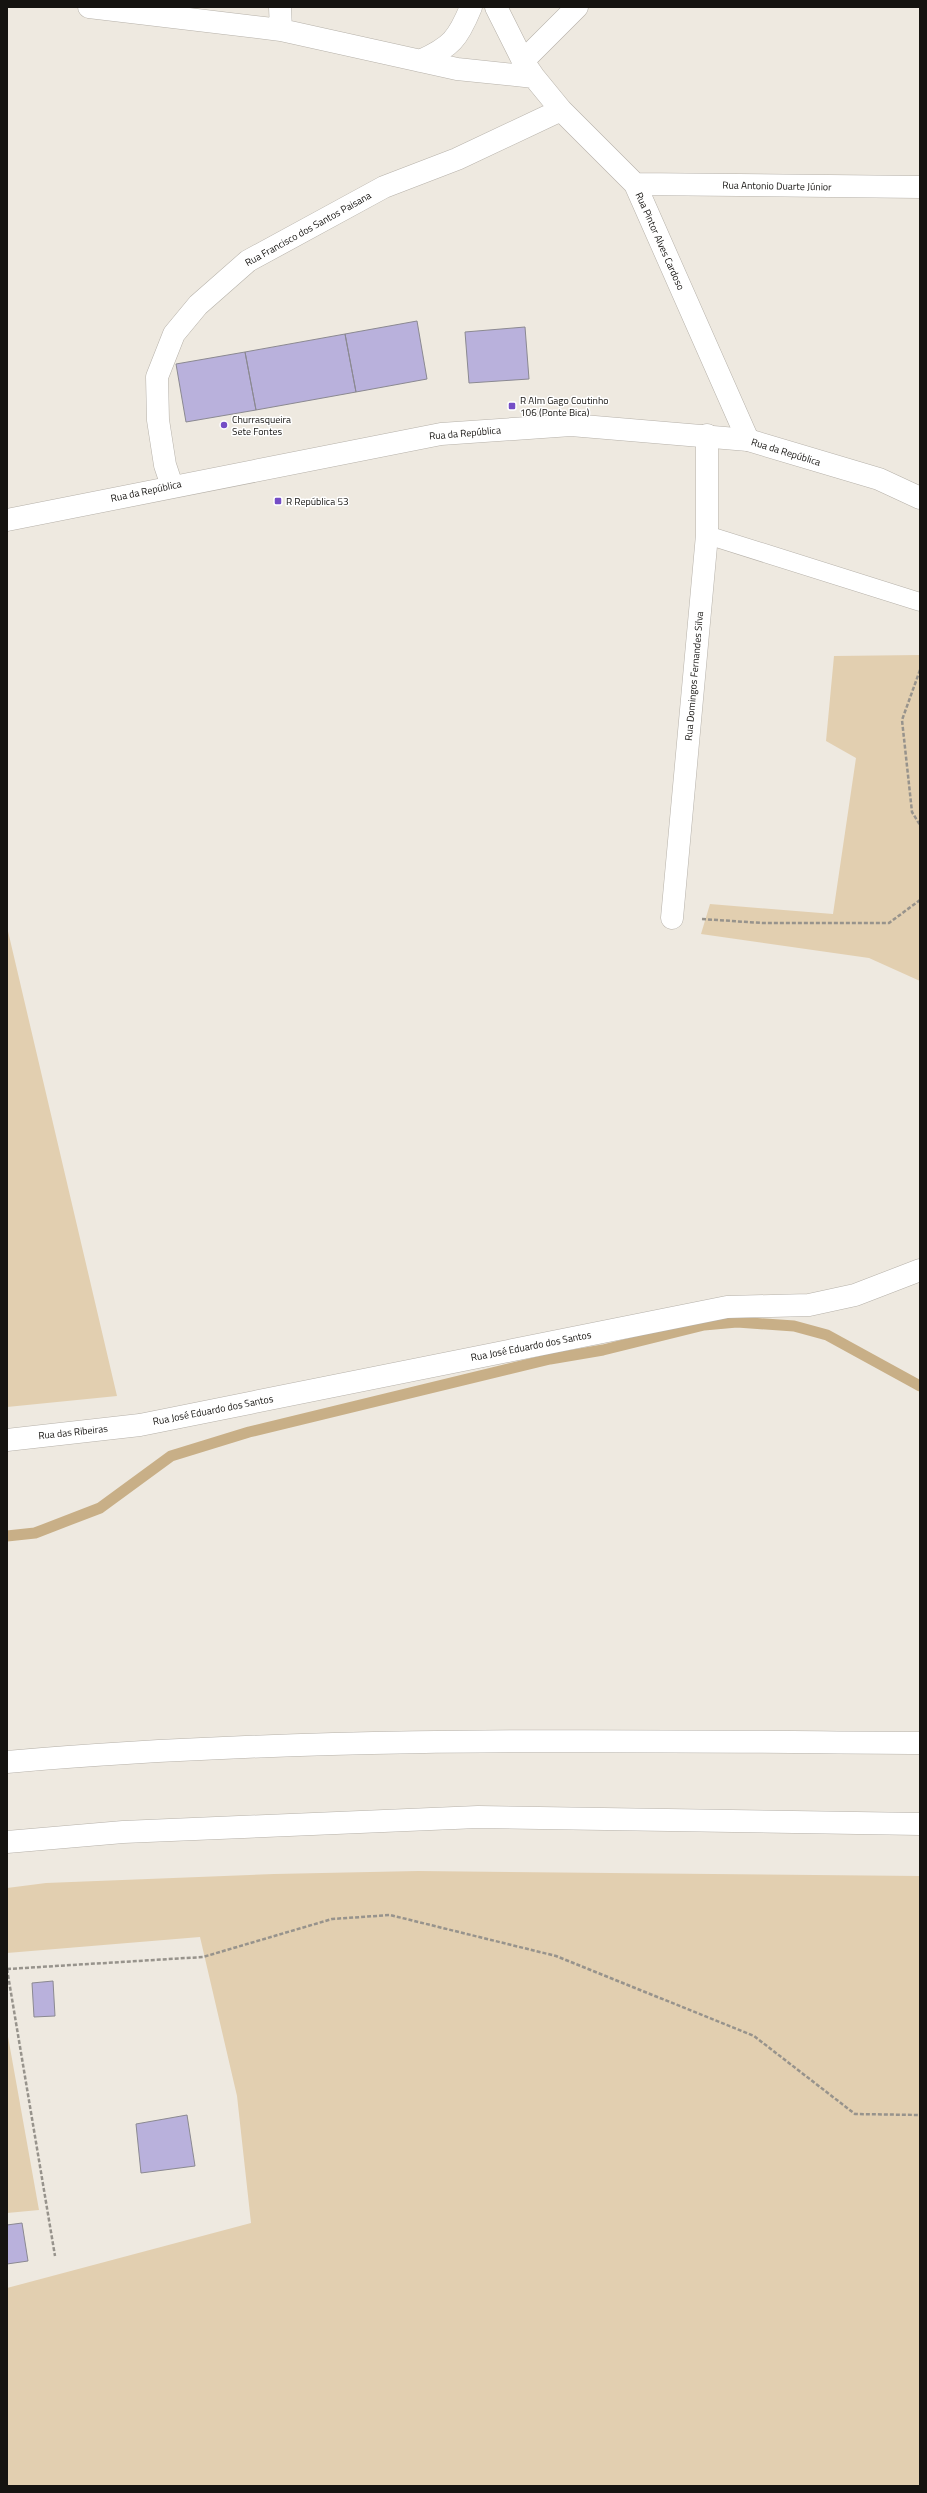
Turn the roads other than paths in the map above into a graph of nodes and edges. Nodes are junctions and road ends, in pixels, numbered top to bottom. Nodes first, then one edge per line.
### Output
1 (89, 7) edge
2 (280, 7) edge
3 (471, 7) edge
4 (496, 7) edge
5 (577, 7) edge
6 (281, 30) junction
7 (420, 61) junction
8 (528, 69) junction
9 (561, 110) junction
10 (635, 184) junction
11 (920, 188) edge
12 (707, 435) junction
13 (748, 440) junction
14 (172, 486) junction
15 (920, 498) edge
16 (7, 520) edge
17 (707, 535) junction
18 (920, 602) edge
19 (672, 918) road end
20 (920, 1270) edge
21 (140, 1425) joint
22 (7, 1440) edge
23 (920, 1743) edge
24 (7, 1762) edge
25 (920, 1824) edge
26 (7, 1842) edge

1 - 6 main road
2 - 6 main road
3 - 7 main road
4 - 8 main road, Rua Pintor Alves Cardoso
5 - 8 main road
6 - 7 main road
7 - 8 main road
8 - 9 main road, Rua Pintor Alves Cardoso
9 - 10 main road, Rua Pintor Alves Cardoso
9 - 14 main road, Rua Francisco dos Santos Paisana
10 - 11 main road, Rua Antonio Duarte Júnior
10 - 13 main road, Rua Pintor Alves Cardoso
12 - 13 main road, Rua da República
12 - 14 main road, Rua da República
12 - 17 main road, Rua Domingos Fernandes Silva
13 - 15 main road, Rua da República
14 - 16 main road, Rua da República
17 - 18 lane
17 - 19 main road, Rua Domingos Fernandes Silva
20 - 21 main road, Rua José Eduardo dos Santos
21 - 22 main road, Rua das Ribeiras
23 - 24 main road
25 - 26 main road

